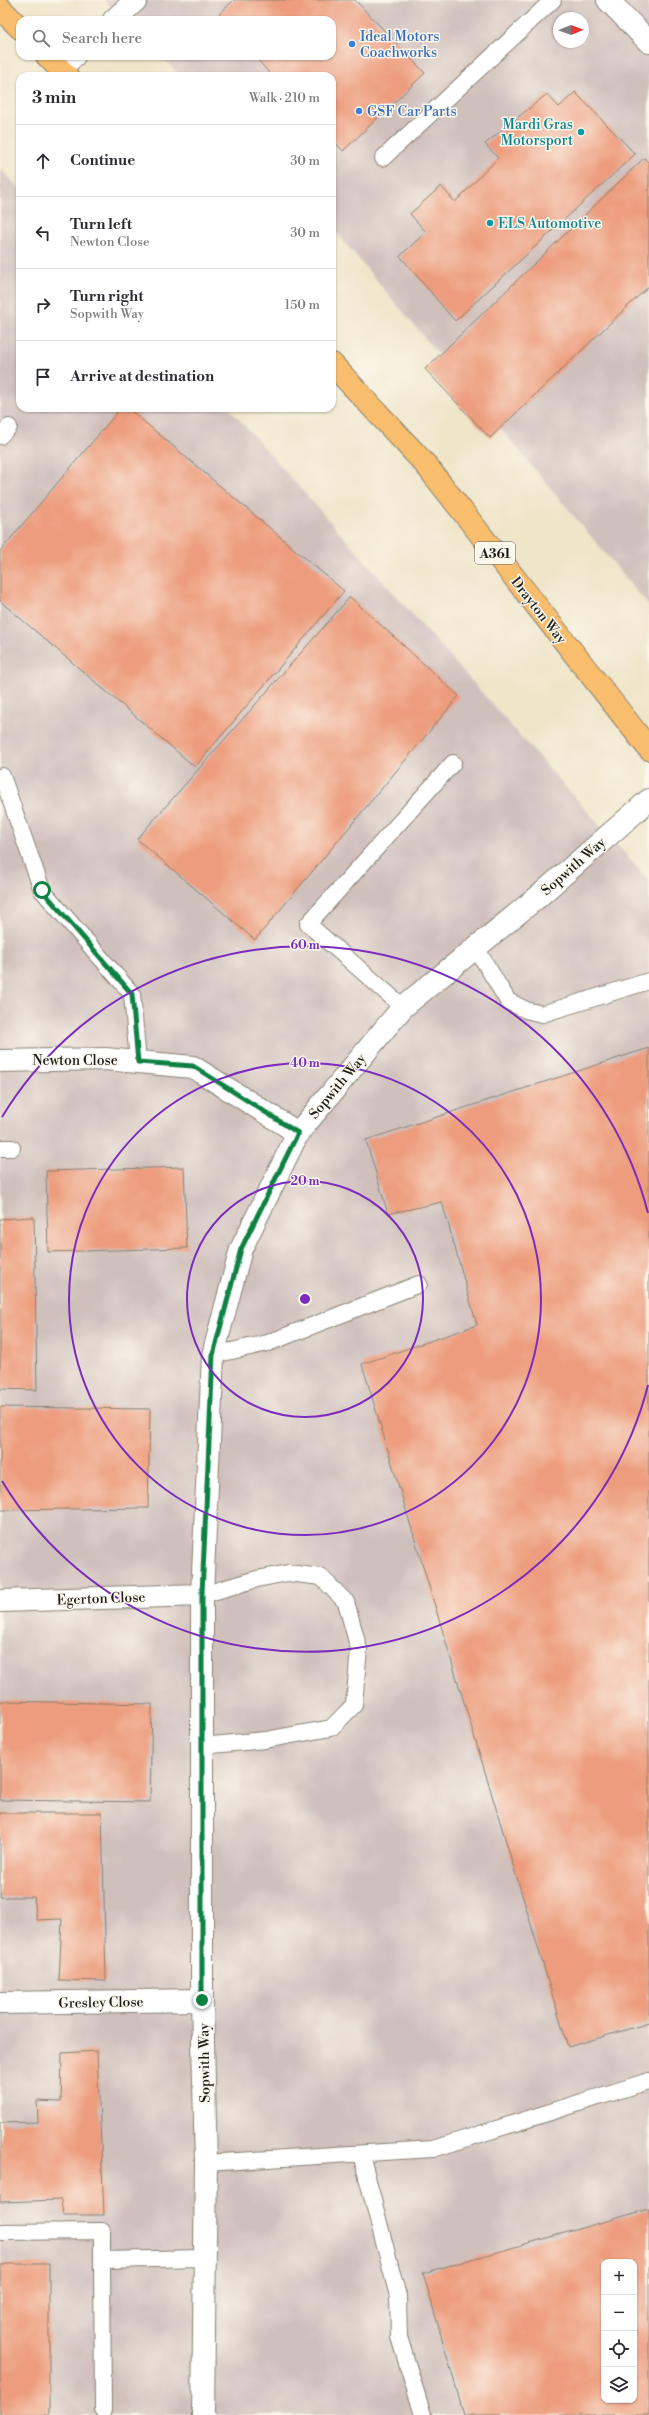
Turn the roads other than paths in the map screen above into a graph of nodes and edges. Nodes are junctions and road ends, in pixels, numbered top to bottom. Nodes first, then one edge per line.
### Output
1 (136, 0) edge
2 (553, 0) edge
3 (608, 0) edge
4 (0, 8) edge
5 (118, 16) edge
6 (16, 24) edge
7 (649, 41) edge
8 (383, 158) dead end
9 (336, 368) edge
10 (649, 750) edge
11 (452, 763) dead end
12 (2, 776) dead end
13 (649, 800) edge
14 (476, 948) junction
15 (649, 981) edge
16 (403, 1007) junction
17 (0, 1061) edge
18 (138, 1062) junction
19 (298, 1133) junction
20 (419, 1284) dead end
21 (213, 1355) junction
22 (202, 1594) junction
23 (0, 1601) edge
24 (202, 1746) junction
25 (202, 2000) junction
26 (0, 2003) edge
27 (649, 2081) edge
28 (361, 2154) junction
29 (206, 2163) junction
30 (0, 2232) edge
31 (205, 2258) junction
32 (102, 2260) junction
33 (103, 2410) dead end
34 (203, 2415) edge
35 (423, 2415) edge

1 - 5 street
2 - 8 lane
3 - 7 street
4 - 6 main road
9 - 10 main road, Drayton Way / A361
11 - 16 lane
12 - 18 lane
13 - 14 street, Sopwith Way
14 - 15 lane
14 - 16 street, Sopwith Way
16 - 19 street, Sopwith Way
17 - 18 street, Newton Close
18 - 19 street, Newton Close
19 - 21 street, Sopwith Way
20 - 21 lane
21 - 22 street, Sopwith Way
22 - 23 street, Egerton Close
22 - 24 street, Sopwith Way
22 - 24 lane
24 - 25 street, Sopwith Way
25 - 26 street, Gresley Close
25 - 29 street, Sopwith Way
27 - 28 lane
28 - 29 lane
28 - 35 lane
29 - 31 street, Sopwith Way
30 - 32 lane
31 - 32 lane
31 - 34 street, Sopwith Way
32 - 33 lane

